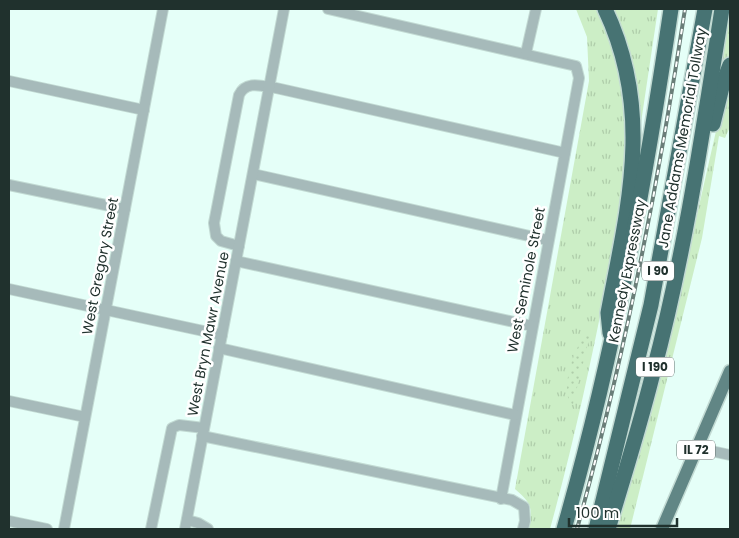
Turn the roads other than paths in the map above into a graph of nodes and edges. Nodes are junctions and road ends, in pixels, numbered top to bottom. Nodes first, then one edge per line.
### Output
1 (160, 9) edge
2 (284, 9) edge
3 (328, 9) edge
4 (536, 9) edge
5 (605, 9) edge
6 (672, 9) edge
7 (705, 9) edge
8 (722, 9) edge
9 (526, 53) junction
10 (730, 65) edge
11 (9, 81) edge
12 (269, 87) junction
13 (144, 110) junction
14 (564, 153) junction
15 (253, 174) junction
16 (9, 185) edge
17 (689, 202) junction
18 (125, 209) junction
19 (548, 240) junction
20 (239, 246) junction
21 (236, 261) junction
22 (9, 289) edge
23 (106, 309) junction
24 (532, 326) junction
25 (222, 335) junction
26 (612, 347) junction
27 (219, 348) junction
28 (730, 371) edge
29 (9, 401) edge
30 (515, 415) junction
31 (85, 417) junction
32 (203, 432) junction
33 (697, 448) junction
34 (730, 455) edge
35 (500, 499) junction
36 (9, 521) edge
37 (186, 525) edge
38 (47, 529) edge
39 (64, 529) edge
40 (151, 529) edge
41 (208, 529) edge
42 (523, 529) edge
43 (564, 529) edge
44 (596, 529) edge
45 (608, 529) edge
46 (662, 529) edge

1 - 13 street, West Gregory Street
2 - 12 street, West Bryn Mawr Avenue
3 - 9 street
4 - 9 street
5 - 26 highway
6 - 26 highway, Kennedy Expressway / I 90
7 - 44 highway, Jane Addams Memorial Tollway / I 90
8 - 17 highway, I 190
9 - 14 street, West Seminole Street
10 - 17 highway
11 - 13 street
12 - 14 street
12 - 15 street, West Bryn Mawr Avenue
12 - 20 street, West Bryn Mawr Avenue
13 - 18 street, West Gregory Street
14 - 19 street, West Seminole Street
15 - 19 street
15 - 20 street, West Bryn Mawr Avenue
16 - 18 street
17 - 45 highway, I 190
18 - 23 street, West Gregory Street
19 - 24 street, West Seminole Street
20 - 21 street, West Bryn Mawr Avenue
21 - 24 street
21 - 25 street, West Bryn Mawr Avenue
22 - 23 street
23 - 25 street
23 - 31 street, West Gregory Street
24 - 30 street, West Seminole Street
25 - 27 street, West Bryn Mawr Avenue
26 - 43 highway, Kennedy Expressway / I 90
27 - 30 street
27 - 32 street, West Bryn Mawr Avenue
28 - 33 main road, IL 72
29 - 31 street
30 - 35 street, West Seminole Street
31 - 39 street, West Gregory Street
32 - 35 street
32 - 37 street, West Bryn Mawr Avenue
32 - 40 street, West Bryn Mawr Avenue
33 - 34 street
33 - 46 main road, IL 72
35 - 42 street
36 - 38 street
37 - 41 street, West Bryn Mawr Avenue

